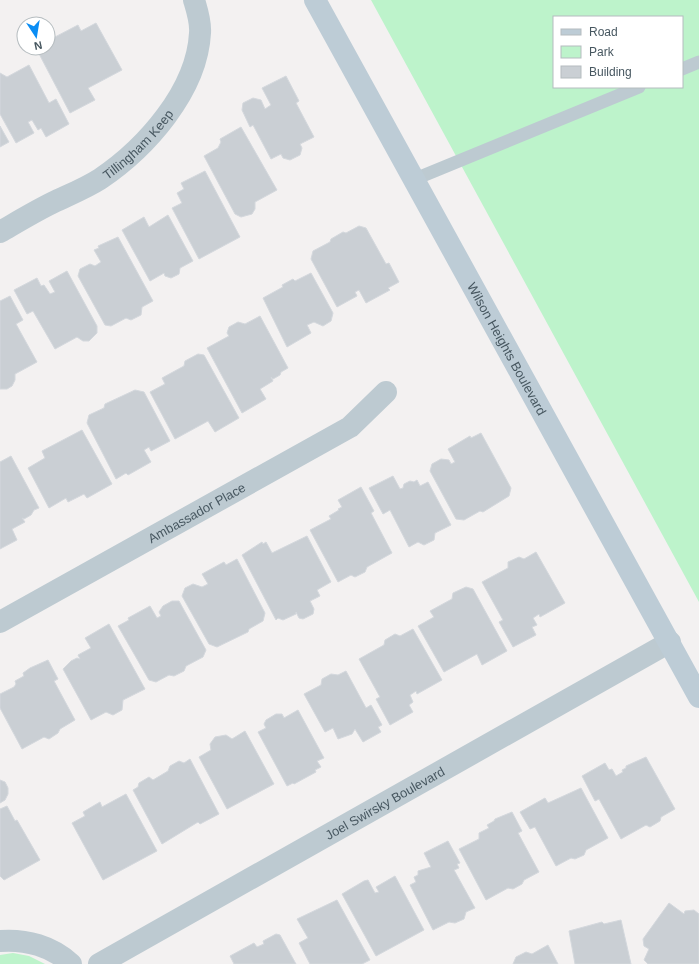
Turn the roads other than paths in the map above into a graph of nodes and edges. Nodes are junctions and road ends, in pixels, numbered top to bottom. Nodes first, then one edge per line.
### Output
1 (194, 0) edge
2 (315, 0) edge
3 (699, 62) edge
4 (683, 70) edge
5 (638, 88) edge
6 (415, 180) junction
7 (0, 232) edge
8 (386, 392) dead end
9 (0, 622) edge
10 (670, 642) junction
11 (699, 697) edge
12 (0, 940) edge
13 (71, 964) edge
14 (99, 964) edge

1 - 7 street, Tillingham Keep
2 - 6 main road, Wilson Heights Boulevard
3 - 4 lane
5 - 6 lane
6 - 10 main road, Wilson Heights Boulevard
8 - 9 street, Ambassador Place
10 - 11 main road, Wilson Heights Boulevard
10 - 14 street, Joel Swirsky Boulevard
12 - 13 street

